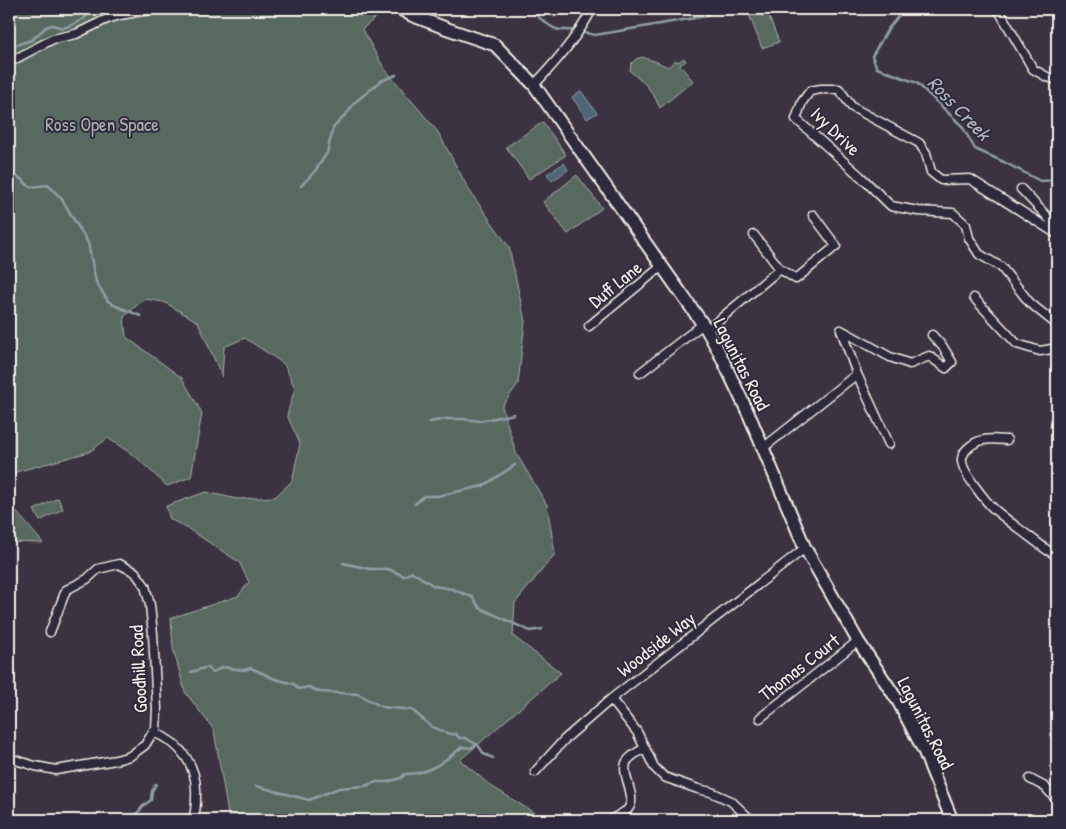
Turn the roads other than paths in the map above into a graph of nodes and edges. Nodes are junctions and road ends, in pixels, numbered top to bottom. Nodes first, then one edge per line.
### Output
1 (154, 9) edge
2 (400, 9) edge
3 (592, 9) edge
4 (1000, 11) edge
5 (9, 63) edge
6 (1057, 80) edge
7 (534, 84) junction
8 (1021, 190) dead end
9 (813, 215) dead end
10 (1057, 227) edge
11 (1057, 234) edge
12 (754, 235) dead end
13 (662, 266) junction
14 (780, 269) junction
15 (974, 298) dead end
16 (589, 326) dead end
17 (705, 327) junction
18 (1057, 327) edge
19 (932, 335) dead end
20 (1057, 345) edge
21 (640, 373) dead end
22 (857, 374) junction
23 (1007, 440) dead end
24 (889, 444) dead end
25 (764, 448) junction
26 (805, 548) junction
27 (1057, 555) edge
28 (50, 632) dead end
29 (858, 641) junction
30 (612, 699) junction
31 (760, 718) dead end
32 (153, 732) junction
33 (644, 748) junction
34 (9, 758) edge
35 (536, 772) dead end
36 (1030, 779) dead end
37 (1057, 800) edge
38 (192, 820) edge
39 (610, 820) edge
40 (751, 820) edge
41 (952, 820) edge

1 - 5 street
2 - 7 street, Lagunitas Road
3 - 7 street
4 - 6 street
7 - 13 street, Lagunitas Road
8 - 10 street
9 - 14 street
11 - 18 street, Ivy Drive
12 - 14 street
13 - 16 street, Duff Lane
13 - 17 street, Lagunitas Road
14 - 17 street
15 - 20 street
17 - 21 street
17 - 25 street, Lagunitas Road
19 - 22 street
22 - 24 street
22 - 25 street
23 - 27 street
25 - 26 street, Lagunitas Road
26 - 29 street, Lagunitas Road
26 - 30 street, Woodside Way
28 - 32 street, Goodhill Road
29 - 31 street, Thomas Court
29 - 41 street, Lagunitas Road
30 - 33 street
30 - 35 street, Woodside Way
32 - 34 street, Goodhill Road
32 - 38 street
33 - 39 street
33 - 40 street
36 - 37 street

